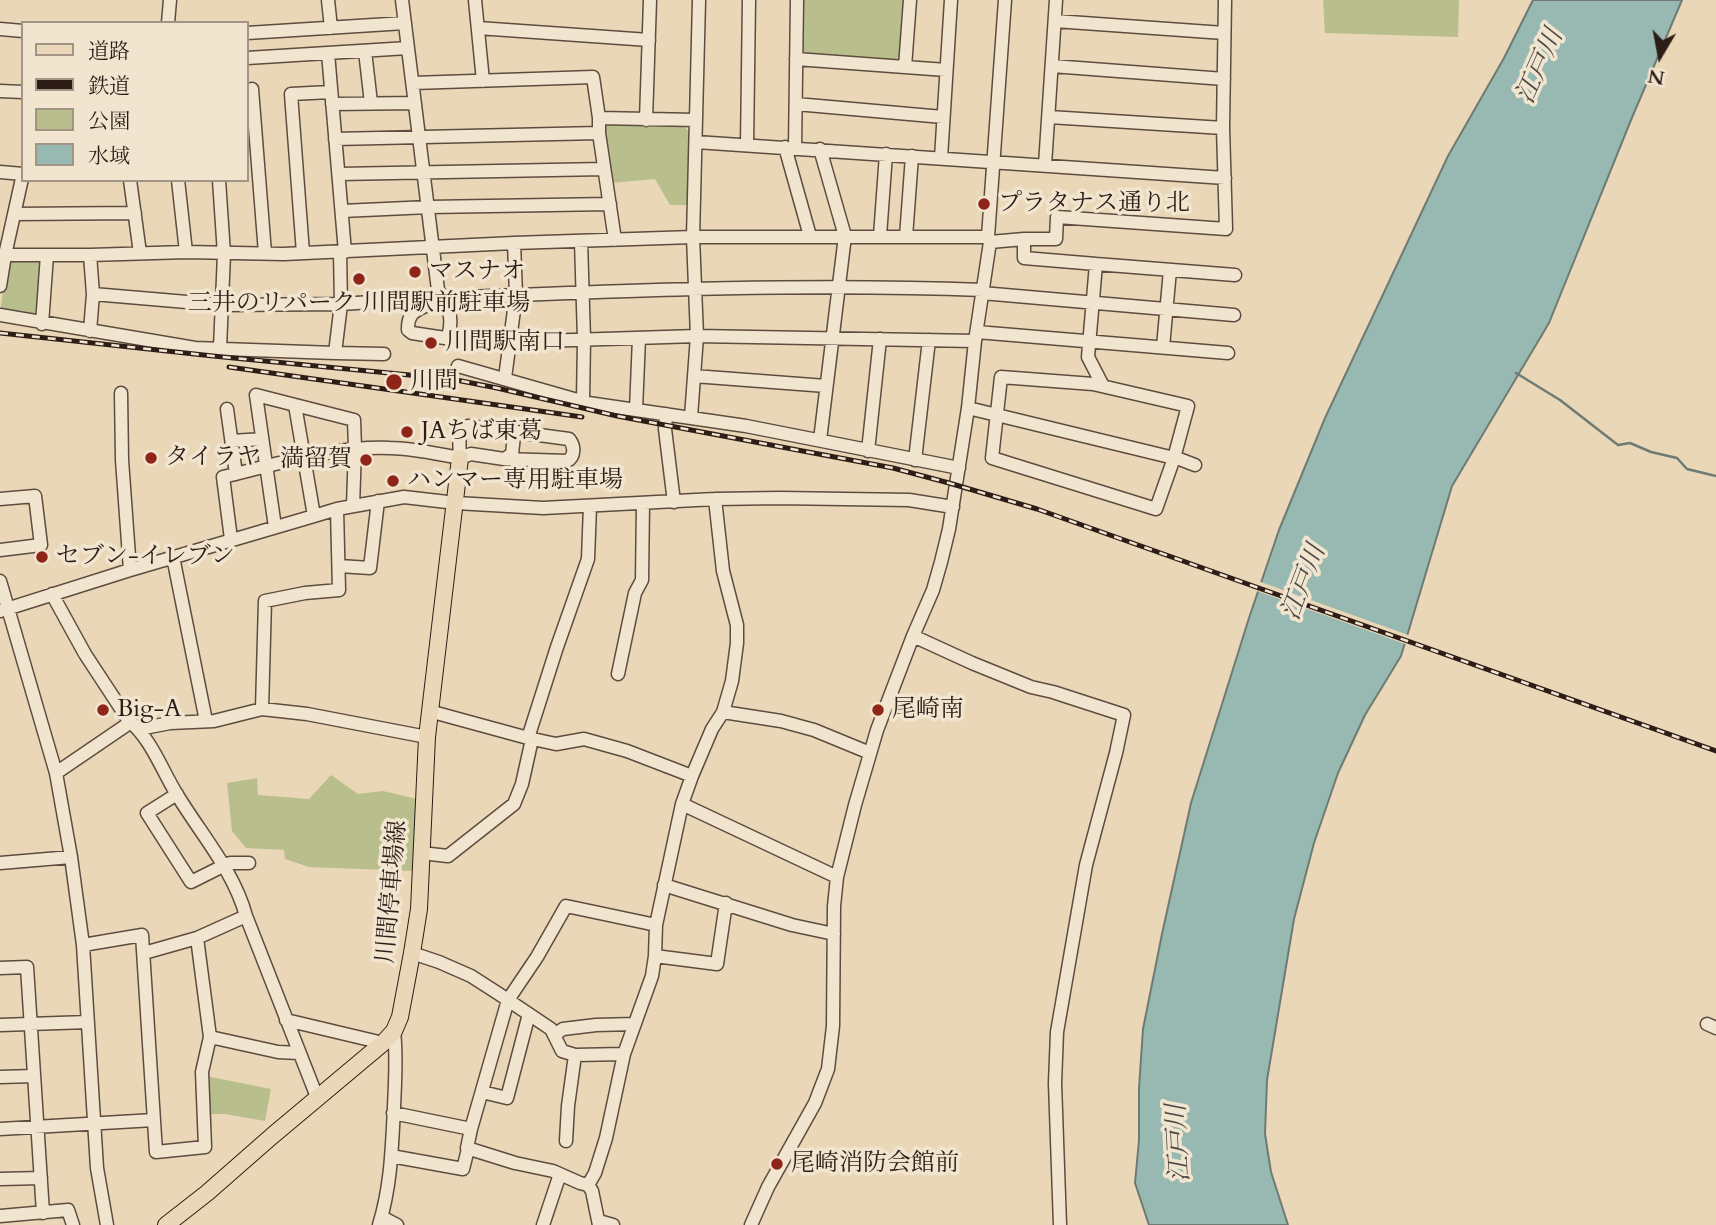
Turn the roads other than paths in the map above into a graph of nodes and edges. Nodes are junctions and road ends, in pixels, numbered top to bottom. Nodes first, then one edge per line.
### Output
1 (170, 0) edge
2 (328, 0) edge
3 (402, 0) edge
4 (475, 0) edge
5 (650, 0) edge
6 (699, 0) edge
7 (750, 0) edge
8 (797, 0) edge
9 (910, 0) edge
10 (951, 0) edge
11 (1005, 0) edge
12 (1056, 0) edge
13 (1224, 0) edge
14 (168, 21) edge
15 (1055, 21) junction
16 (405, 23) junction
17 (331, 28) junction
18 (478, 28) junction
19 (0, 29) edge
20 (21, 31) edge
21 (248, 33) edge
22 (1224, 33) junction
23 (649, 40) junction
24 (408, 48) junction
25 (365, 51) junction
26 (328, 52) junction
27 (248, 58) edge
28 (796, 59) junction
29 (1052, 66) junction
30 (905, 67) junction
31 (946, 70) junction
32 (1224, 79) junction
33 (483, 80) junction
34 (413, 83) junction
35 (252, 89) dead end
36 (0, 91) edge
37 (21, 92) edge
38 (331, 98) junction
39 (370, 103) junction
40 (415, 103) junction
41 (796, 104) junction
42 (250, 109) edge
43 (943, 117) junction
44 (1049, 117) junction
45 (599, 118) junction
46 (646, 120) junction
47 (696, 120) junction
48 (1223, 128) junction
49 (599, 133) junction
50 (420, 138) junction
51 (335, 139) junction
52 (696, 142) junction
53 (747, 145) junction
54 (790, 147) junction
55 (820, 149) junction
56 (886, 154) junction
57 (912, 156) junction
58 (941, 158) junction
59 (993, 162) junction
60 (1045, 165) junction
61 (604, 169) junction
62 (0, 172) edge
63 (424, 173) junction
64 (21, 174) edge
65 (339, 174) junction
66 (1225, 178) junction
67 (21, 182) edge
68 (130, 182) edge
69 (178, 182) edge
70 (219, 182) edge
71 (610, 204) junction
72 (429, 207) junction
73 (342, 211) junction
74 (14, 214) junction
75 (135, 214) junction
76 (810, 236) junction
77 (845, 236) junction
78 (880, 236) junction
79 (693, 237) junction
80 (906, 237) junction
81 (989, 239) junction
82 (1024, 239) junction
83 (615, 240) junction
84 (581, 241) junction
85 (514, 243) junction
86 (434, 247) junction
87 (186, 252) junction
88 (342, 252) junction
89 (140, 253) junction
90 (265, 253) junction
91 (303, 253) junction
92 (224, 254) junction
93 (2, 255) edge
94 (47, 255) junction
95 (90, 255) junction
96 (1096, 264) junction
97 (1170, 270) junction
98 (1235, 275) dead end
99 (0, 286) edge
100 (838, 286) junction
101 (695, 289) junction
102 (438, 290) junction
103 (982, 292) junction
104 (93, 293) junction
105 (583, 293) junction
106 (516, 295) junction
107 (1093, 302) junction
108 (341, 304) junction
109 (222, 305) junction
110 (448, 306) junction
111 (417, 309) junction
112 (1166, 309) junction
113 (1234, 315) dead end
114 (0, 316) edge
115 (42, 324) junction
116 (90, 331) junction
117 (465, 336) dead end
118 (697, 336) junction
119 (976, 337) junction
120 (639, 338) junction
121 (832, 338) junction
122 (880, 339) junction
123 (584, 340) junction
124 (929, 340) junction
125 (1090, 340) junction
126 (510, 342) junction
127 (1163, 347) junction
128 (220, 348) junction
129 (335, 353) junction
130 (1228, 353) dead end
131 (384, 354) dead end
132 (458, 366) dead end
133 (694, 376) junction
134 (505, 378) junction
135 (826, 386) junction
136 (1103, 386) junction
137 (121, 393) dead end
138 (583, 401) junction
139 (295, 405) junction
140 (968, 408) junction
141 (227, 409) dead end
142 (636, 410) junction
143 (666, 414) junction
144 (997, 415) junction
145 (691, 417) junction
146 (509, 431) junction
147 (262, 439) junction
148 (820, 440) junction
149 (232, 441) junction
150 (355, 449) junction
151 (868, 451) junction
152 (464, 453) junction
153 (303, 457) junction
154 (1174, 458) junction
155 (504, 459) junction
156 (915, 460) junction
157 (1195, 466) dead end
158 (266, 467) junction
159 (959, 468) junction
160 (236, 474) junction
161 (0, 499) edge
162 (715, 499) junction
163 (378, 501) junction
164 (674, 502) junction
165 (456, 503) junction
166 (643, 503) junction
167 (353, 506) junction
168 (590, 506) junction
169 (953, 507) junction
170 (337, 509) junction
171 (314, 516) junction
172 (275, 527) junction
173 (231, 539) junction
174 (0, 550) edge
175 (173, 557) junction
176 (339, 566) junction
177 (130, 570) junction
178 (0, 581) edge
179 (52, 594) junction
180 (5, 610) edge
181 (913, 636) junction
182 (618, 674) dead end
183 (262, 709) junction
184 (429, 711) junction
185 (723, 712) junction
186 (206, 721) junction
187 (134, 725) junction
188 (427, 737) junction
189 (530, 739) junction
190 (870, 753) junction
191 (56, 773) junction
192 (692, 776) junction
193 (177, 794) junction
194 (681, 804) junction
195 (421, 853) junction
196 (71, 857) junction
197 (0, 863) edge
198 (249, 863) dead end
199 (223, 866) junction
200 (837, 877) junction
201 (664, 885) junction
202 (726, 903) junction
203 (246, 916) junction
204 (656, 925) junction
205 (834, 934) junction
206 (197, 939) junction
207 (83, 945) junction
208 (144, 953) junction
209 (412, 953) junction
210 (656, 956) junction
211 (0, 968) edge
212 (508, 1000) junction
213 (529, 1014) junction
214 (286, 1020) junction
215 (88, 1022) junction
216 (31, 1024) junction
217 (635, 1024) junction
218 (0, 1025) edge
219 (554, 1035) junction
220 (210, 1037) junction
221 (388, 1037) junction
222 (299, 1053) junction
223 (624, 1054) junction
224 (575, 1055) junction
225 (34, 1076) junction
226 (0, 1077) edge
227 (482, 1092) junction
228 (317, 1097) junction
229 (393, 1112) junction
230 (154, 1120) junction
231 (94, 1124) junction
232 (37, 1128) junction
233 (0, 1129) edge
234 (471, 1129) junction
235 (566, 1141) dead end
236 (468, 1149) junction
237 (391, 1157) junction
238 (560, 1174) junction
239 (41, 1178) junction
240 (0, 1179) edge
241 (588, 1185) junction
242 (43, 1213) junction
243 (0, 1216) edge
244 (381, 1221) edge
245 (599, 1223) edge
246 (73, 1225) edge
247 (107, 1225) edge
248 (166, 1225) edge
249 (397, 1225) edge
250 (543, 1225) edge
251 (613, 1225) edge
252 (751, 1225) edge
253 (1060, 1225) edge

1 - 14 street
2 - 17 street
3 - 16 street
4 - 18 street
5 - 23 street
6 - 47 street
7 - 53 street
8 - 28 street
9 - 30 street
10 - 31 street
11 - 59 street
12 - 15 street
13 - 22 street
15 - 22 street
15 - 29 street
16 - 17 street
16 - 24 street
17 - 21 street
18 - 23 street
18 - 33 street
19 - 20 street
22 - 32 street
23 - 46 street
24 - 25 street
24 - 34 street
25 - 26 street
25 - 39 street
26 - 27 street
26 - 38 street
28 - 30 street
28 - 41 street
29 - 32 street
29 - 44 street
30 - 31 street
31 - 43 street
32 - 48 street
33 - 34 street
33 - 45 street
34 - 40 street
35 - 42 street
36 - 37 street
38 - 39 street
38 - 51 street
38 - 91 street
39 - 40 street
40 - 50 street
41 - 43 street
41 - 54 street
42 - 90 street
43 - 58 street
44 - 48 street
44 - 60 street
45 - 46 street
45 - 49 street
46 - 47 street
47 - 52 street
48 - 66 street
49 - 50 street
49 - 61 street
50 - 51 street
50 - 63 street
51 - 65 street
52 - 53 street
52 - 79 street
53 - 54 street
54 - 55 street
54 - 76 street
55 - 56 street
55 - 77 street
56 - 57 street
56 - 78 street
57 - 58 street
57 - 80 street
58 - 59 street
59 - 60 street
59 - 81 street
60 - 66 street
61 - 63 street
61 - 71 street
62 - 64 street
63 - 65 street
63 - 72 street
65 - 73 street
66 - 82 street
67 - 74 street
68 - 75 street
69 - 87 street
70 - 92 street
71 - 72 street
71 - 83 street
72 - 73 street
72 - 86 street
73 - 88 street
74 - 75 street
74 - 93 street
75 - 89 street
76 - 77 street
76 - 79 street
77 - 78 street
77 - 100 street
78 - 80 street
79 - 83 street
79 - 101 street
80 - 81 street
81 - 82 street
81 - 103 street
82 - 96 street
83 - 84 street
84 - 85 street
84 - 105 street
85 - 86 street
85 - 106 street
86 - 88 street
86 - 102 street
87 - 89 street
87 - 92 street
88 - 91 street
88 - 108 street
89 - 95 street
90 - 91 street
90 - 92 street
92 - 109 street
93 - 94 street
93 - 99 street
94 - 95 street
94 - 115 street
95 - 104 street
96 - 97 street
96 - 107 street
97 - 98 street
97 - 112 street
100 - 101 street
100 - 103 street
100 - 121 street
101 - 105 street
101 - 118 street
102 - 110 street
102 - 111 street
103 - 107 street
103 - 119 street
104 - 109 street
104 - 116 street
105 - 106 street
105 - 123 street
106 - 110 street
106 - 126 street
107 - 112 street
107 - 125 street
108 - 109 street
108 - 111 street
108 - 129 street
109 - 128 street
110 - 111 street
112 - 113 street
112 - 127 street
114 - 115 street
115 - 116 street
116 - 128 street
117 - 126 street
118 - 120 street
118 - 121 street
118 - 133 street
119 - 124 street
119 - 125 street
119 - 140 street
120 - 123 street
120 - 142 street
121 - 122 street
121 - 135 street
122 - 124 street
122 - 151 street
123 - 126 street
123 - 138 street
124 - 156 street
125 - 127 street
125 - 136 street
126 - 134 street
127 - 130 street
128 - 129 street
129 - 131 street
132 - 134 street
133 - 135 street
133 - 145 street
134 - 138 street
135 - 148 street
136 - 144 street
136 - 154 street
137 - 177 street
138 - 142 street
139 - 147 street
139 - 150 street
139 - 153 street
140 - 144 street
140 - 159 street
141 - 149 street
142 - 143 street
143 - 145 street
143 - 164 street
144 - 154 street
144 - 154 street
145 - 148 street
146 - 152 street
146 - 155 street
146 - 155 street
147 - 149 street
147 - 158 street
148 - 151 street
149 - 160 street
150 - 152 street
150 - 153 street
150 - 167 street
151 - 156 street
152 - 155 street
152 - 165 main road, 川間停車場線
153 - 158 street
153 - 171 street
154 - 157 street
156 - 159 street
158 - 160 street
158 - 172 street
159 - 169 street
160 - 173 street
161 - 174 street
162 - 164 street
162 - 169 street
162 - 185 street
163 - 165 street
163 - 167 street
163 - 176 street
164 - 166 street
165 - 168 street
165 - 184 main road, 川間停車場線
166 - 168 street
166 - 182 street
167 - 170 street
168 - 189 street
169 - 181 street
170 - 171 street
170 - 176 street
171 - 172 street
172 - 173 street
173 - 175 street
175 - 177 street
175 - 186 street
176 - 183 street
177 - 179 street
178 - 180 street
179 - 180 street
179 - 187 street
180 - 191 street
181 - 190 street
181 - 253 street
183 - 186 street
183 - 188 street
184 - 188 main road, 川間停車場線
184 - 189 street
185 - 190 street
185 - 192 street
186 - 187 street
187 - 191 street
187 - 193 street
188 - 195 main road, 川間停車場線
189 - 192 street
189 - 195 street
190 - 200 street
191 - 196 street
192 - 194 street
193 - 199 street
193 - 199 street
194 - 200 street
194 - 201 street
195 - 209 main road, 川間停車場線
196 - 197 street
196 - 207 street
198 - 199 street
199 - 203 street
200 - 205 street
201 - 202 street
201 - 204 street
202 - 205 street
202 - 210 street
203 - 206 street
203 - 214 street
204 - 210 street
204 - 212 street
205 - 252 street
206 - 208 street
206 - 220 street
207 - 208 street
207 - 215 street
208 - 230 street
209 - 212 street
209 - 221 main road, 川間停車場線
210 - 217 street
211 - 216 street
212 - 213 street
212 - 227 street
213 - 219 street
213 - 227 street
214 - 221 street
214 - 222 street
215 - 216 street
215 - 231 street
216 - 218 street
216 - 225 street
217 - 219 street
217 - 223 street
219 - 224 street
220 - 222 street
220 - 230 street
221 - 228 main road
221 - 229 street
222 - 228 street
223 - 224 street
223 - 241 street
224 - 235 street
225 - 226 street
225 - 232 street
227 - 234 street
228 - 248 main road
229 - 234 street
229 - 237 street
230 - 231 street
231 - 232 street
231 - 247 street
232 - 233 street
232 - 239 street
234 - 236 street
236 - 237 street
236 - 238 street
237 - 244 street
238 - 241 street
238 - 250 street
239 - 240 street
239 - 242 street
241 - 245 street
242 - 243 street
242 - 246 street
244 - 249 street
245 - 251 street

